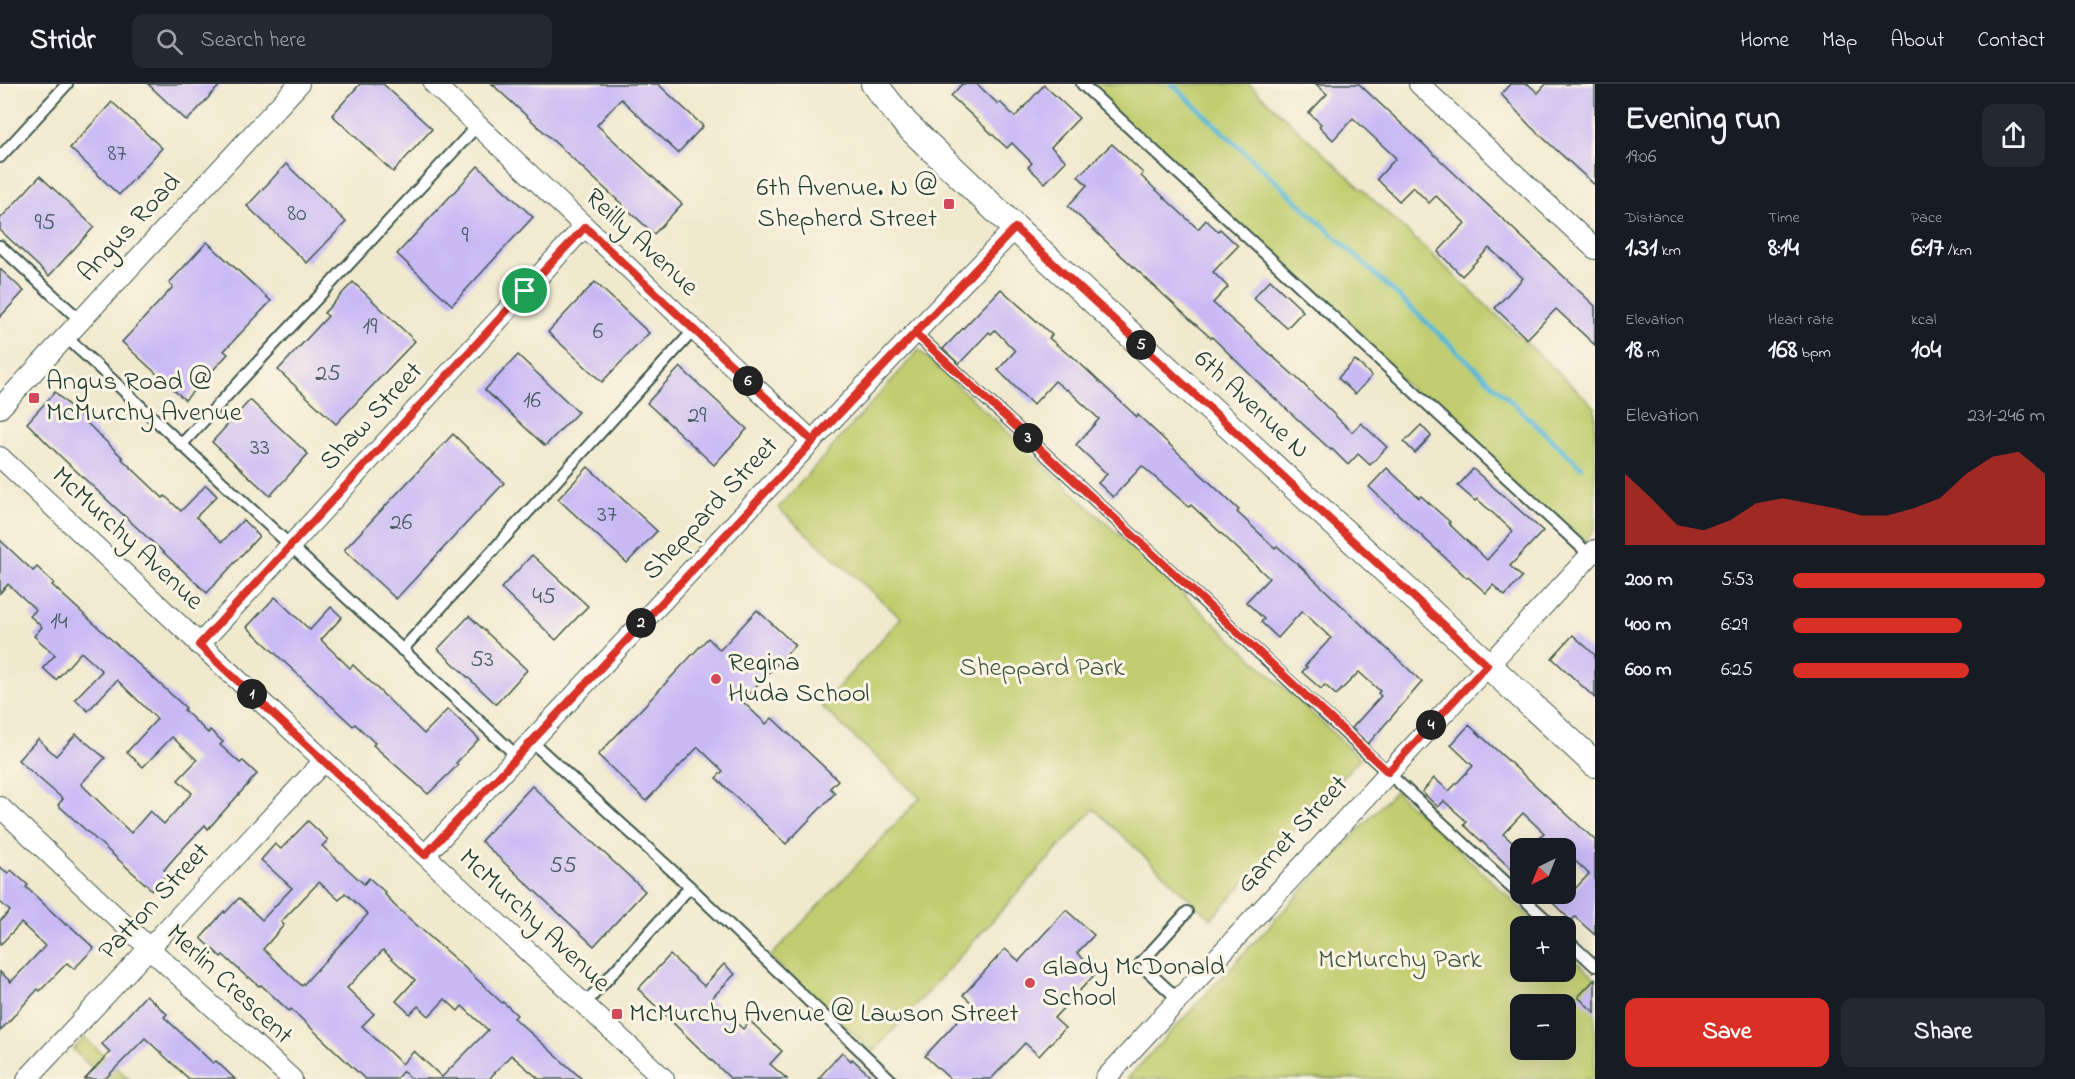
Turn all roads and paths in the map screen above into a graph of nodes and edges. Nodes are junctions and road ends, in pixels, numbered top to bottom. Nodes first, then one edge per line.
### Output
1 (67, 84) edge
2 (299, 84) edge
3 (434, 84) edge
4 (874, 84) edge
5 (1082, 84) edge
6 (1419, 84) edge
7 (477, 126) junction
8 (0, 157) edge
9 (585, 227) junction
10 (1015, 228) junction
11 (0, 246) edge
12 (1595, 249) edge
13 (81, 321) junction
14 (694, 330) junction
15 (915, 333) junction
16 (66, 337) junction
17 (0, 408) edge
18 (812, 441) junction
19 (181, 446) junction
20 (0, 457) edge
21 (290, 547) junction
22 (1593, 554) edge
23 (199, 645) junction
24 (402, 650) junction
25 (1487, 665) junction
26 (531, 741) junction
27 (518, 756) junction
28 (323, 762) junction
29 (1595, 764) edge
30 (1388, 772) junction
31 (0, 807) edge
32 (425, 855) junction
33 (690, 887) junction
34 (1187, 912) dead end
35 (1542, 916) edge
36 (149, 948) junction
37 (1576, 948) edge
38 (1595, 966) edge
39 (1178, 999) junction
40 (584, 1005) junction
41 (27, 1079) edge
42 (292, 1079) edge
43 (664, 1079) edge
44 (890, 1079) edge
45 (1105, 1079) edge

1 - 8 lane
2 - 13 street, Angus Road
3 - 7 street, Reilly Avenue
4 - 10 street, 6th Avenue N
5 - 22 lane
6 - 12 street
7 - 9 street, Reilly Avenue
7 - 19 lane
9 - 14 street, Reilly Avenue
9 - 21 street, Shaw Street
10 - 15 street, Sheppard Street
10 - 25 street, 6th Avenue N
11 - 13 lane
13 - 16 street, Angus Road
14 - 18 street, Reilly Avenue
14 - 24 lane
15 - 18 street, Sheppard Street
15 - 30 lane
16 - 17 street, Angus Road
16 - 19 lane
18 - 26 street, Sheppard Street
19 - 21 lane
20 - 23 street, McMurchy Avenue
21 - 23 street, Shaw Street
21 - 24 lane
22 - 25 street, Garnet Street
23 - 28 street, McMurchy Avenue
24 - 27 lane
25 - 29 street, 6th Avenue N
25 - 30 street, Garnet Street
26 - 27 street, Sheppard Street
26 - 33 lane
27 - 32 street, Sheppard Street
28 - 32 street, McMurchy Avenue
28 - 36 street, Patton Street
30 - 35 lane
30 - 39 street, Garnet Street
31 - 36 street, Merlin Crescent
32 - 40 street, McMurchy Avenue
33 - 40 lane
33 - 44 lane
34 - 39 lane
36 - 41 street, Patton Street
36 - 42 street, Merlin Crescent
37 - 38 lane
39 - 45 street, Garnet Street
40 - 43 street, McMurchy Avenue

